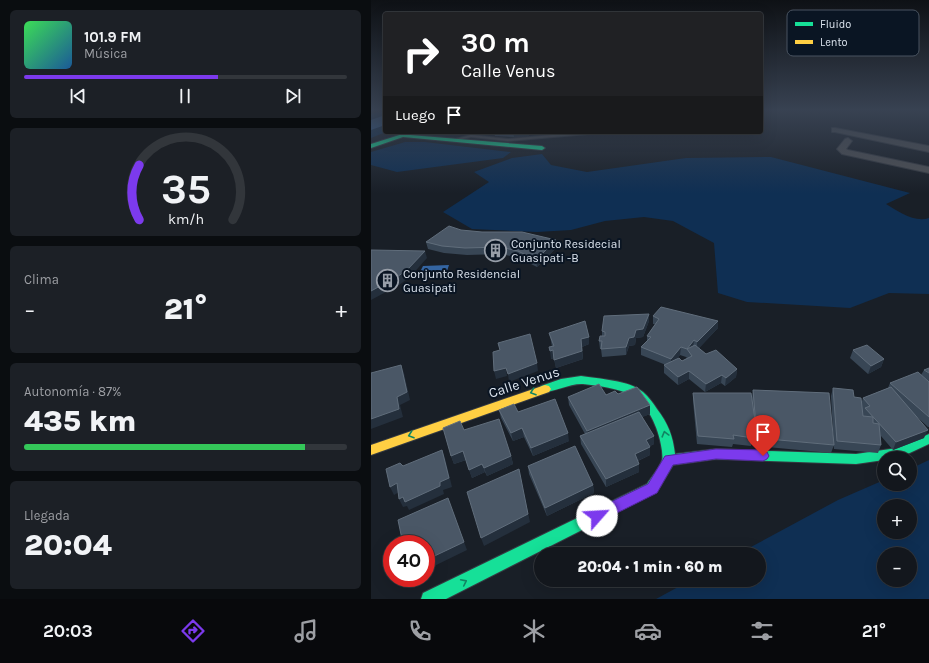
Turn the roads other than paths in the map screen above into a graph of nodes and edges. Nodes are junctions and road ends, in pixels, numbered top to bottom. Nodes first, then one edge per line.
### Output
1 (397, 138) edge
2 (428, 138) edge
3 (464, 138) edge
4 (475, 138) edge
5 (481, 138) edge
6 (531, 138) edge
7 (874, 138) edge
8 (848, 141) dead end
9 (371, 146) edge
10 (542, 148) dead end
11 (929, 149) edge
12 (929, 170) edge
13 (929, 439) edge
14 (371, 450) edge
15 (669, 460) junction
16 (429, 599) edge

1 - 9 street
2 - 3 street
4 - 10 street
5 - 6 lane
7 - 11 street
8 - 12 street
13 - 15 street
15 -> 14 street, Calle Venus
16 -> 15 street

